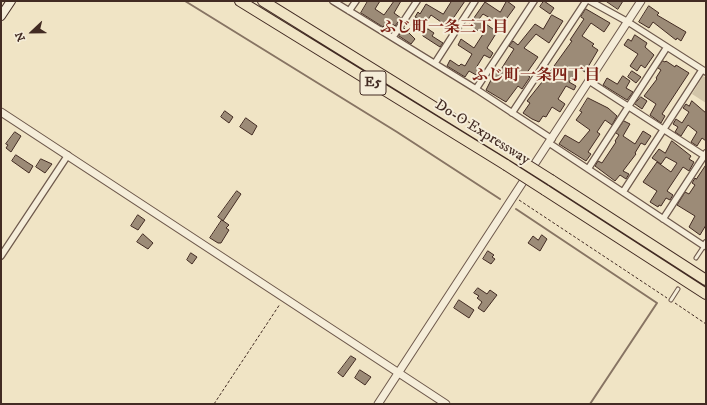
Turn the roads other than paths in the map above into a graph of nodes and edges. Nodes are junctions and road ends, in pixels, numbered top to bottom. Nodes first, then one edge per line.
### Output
1 (11, 1) edge
2 (240, 1) edge
3 (263, 1) edge
4 (333, 1) edge
5 (356, 1) edge
6 (417, 1) edge
7 (475, 1) edge
8 (534, 1) edge
9 (586, 1) edge
10 (590, 1) edge
11 (641, 1) edge
12 (349, 12) junction
13 (1, 16) edge
14 (628, 22) junction
15 (392, 37) junction
16 (667, 47) junction
17 (435, 63) junction
18 (704, 71) edge
19 (589, 81) junction
20 (476, 88) junction
21 (628, 107) junction
22 (1, 112) edge
23 (512, 112) junction
24 (663, 130) junction
25 (550, 141) junction
26 (68, 155) junction
27 (705, 155) edge
28 (588, 169) junction
29 (623, 192) junction
30 (663, 219) junction
31 (705, 245) edge
32 (1, 256) edge
33 (696, 258) dead end
34 (706, 280) edge
35 (678, 289) dead end
36 (706, 294) edge
37 (671, 300) road end
38 (399, 373) junction
39 (378, 404) edge
40 (446, 404) edge

1 - 13 main road
2 - 36 highway, Do-O Expressway / E5, bridge
3 - 34 highway, Do-O Expressway / E5, bridge
4 - 12 street
5 - 12 street
6 - 15 street
7 - 17 street
8 - 20 street
9 - 23 street
10 - 14 street
11 - 14 street
12 - 15 street
14 - 16 street
14 - 19 street
15 - 17 street
16 - 18 street
16 - 21 street
17 - 20 street
18 - 24 street
19 - 21 street
19 - 25 street
20 - 23 street
21 - 24 street
21 - 28 street
22 - 26 street
23 - 25 street
24 - 27 street
24 - 29 street
25 - 28 street
25 - 38 street
26 - 32 street
26 - 38 street
27 - 30 street
28 - 29 street
29 - 30 street
30 - 31 street
31 - 33 lane
35 - 37 lane
38 - 39 street
38 - 40 street

